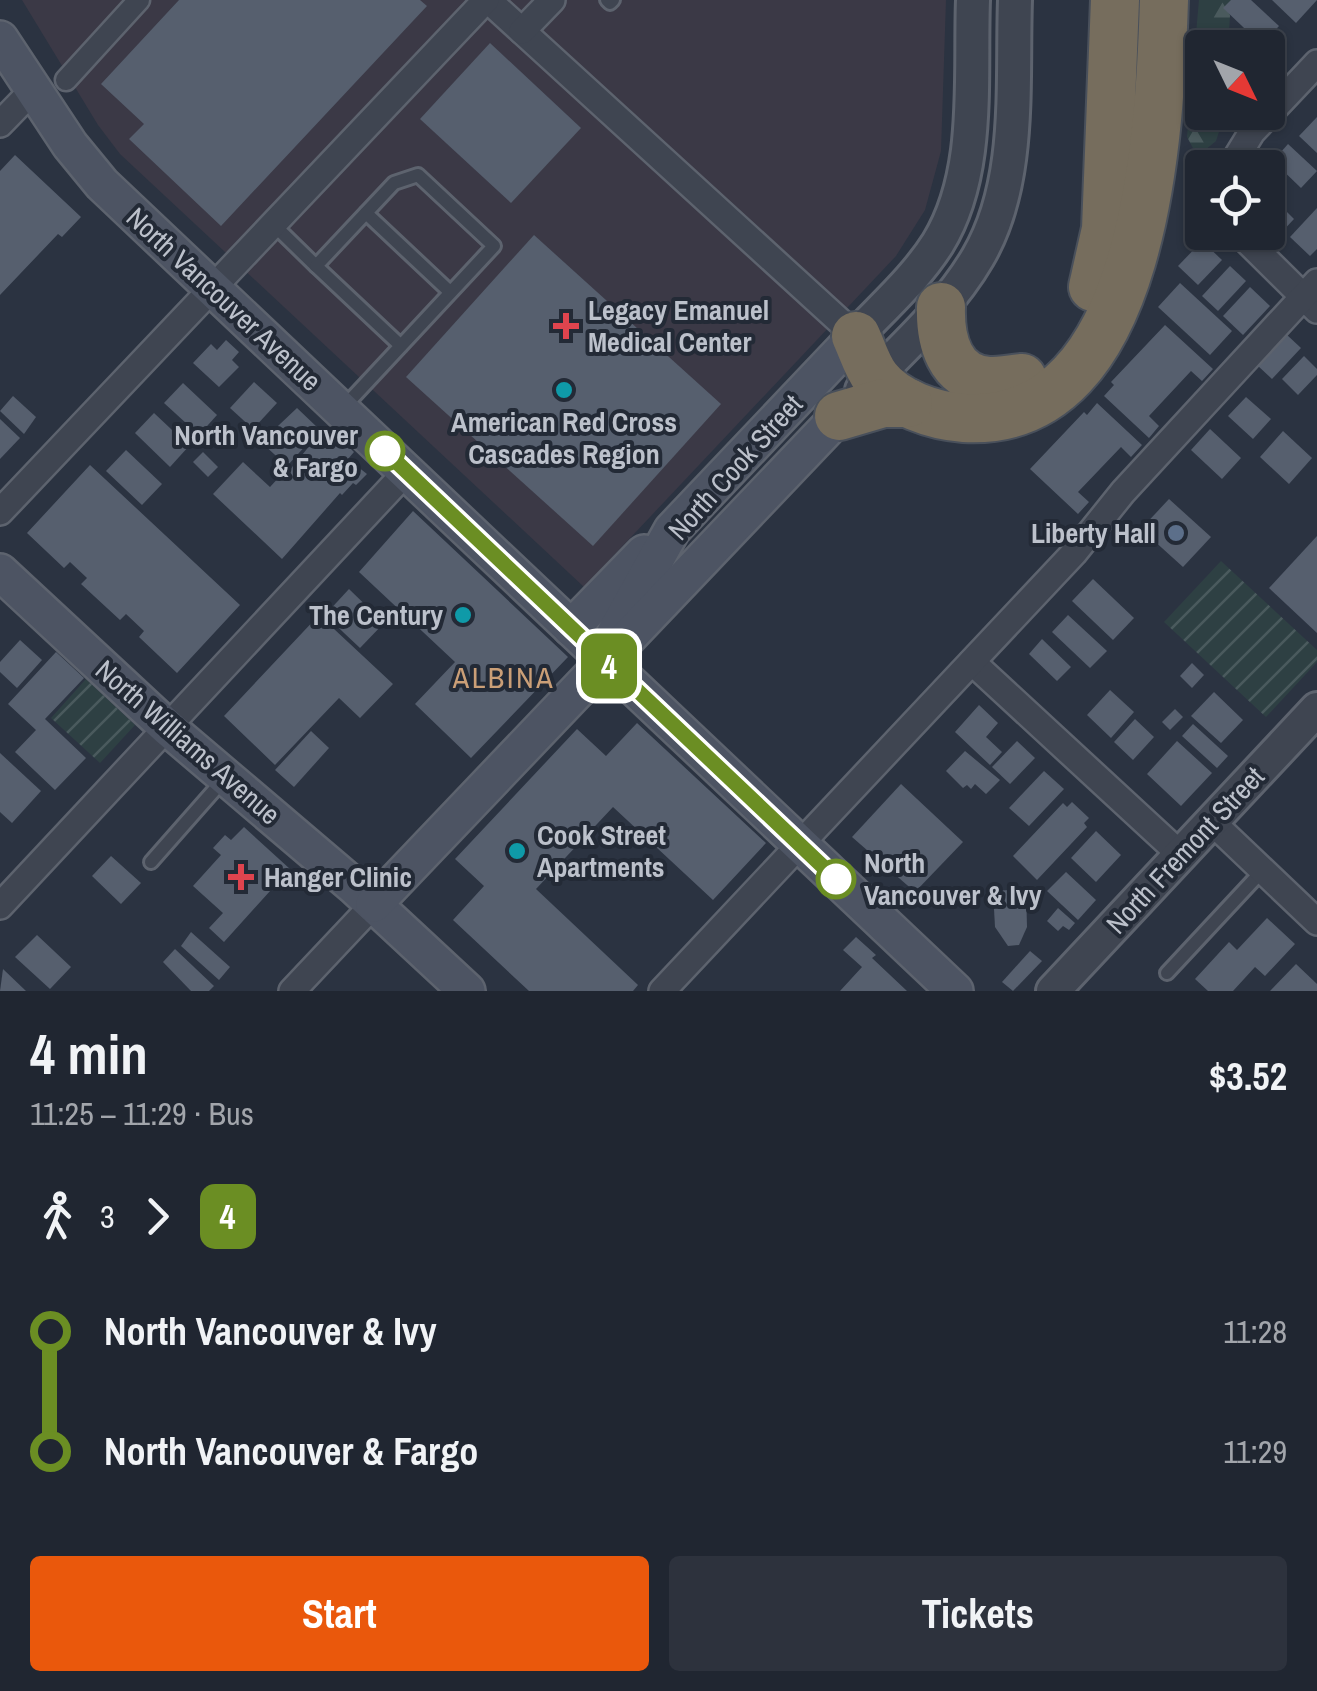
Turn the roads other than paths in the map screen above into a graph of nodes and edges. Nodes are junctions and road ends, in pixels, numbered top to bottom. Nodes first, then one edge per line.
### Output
1 (139, 0) edge
2 (487, 0) edge
3 (552, 0) edge
4 (972, 0) edge
5 (1015, 0) edge
6 (1114, 0) edge
7 (1164, 0) edge
8 (522, 32) junction
9 (0, 39) edge
10 (1317, 63) edge
11 (50, 84) junction
12 (0, 124) edge
13 (1241, 150) edge
14 (366, 214) junction
15 (273, 224) junction
16 (1259, 250) edge
17 (316, 266) junction
18 (211, 287) junction
19 (450, 292) junction
20 (1312, 296) edge
21 (941, 307) junction
22 (401, 346) junction
23 (882, 370) junction
24 (1022, 378) junction
25 (341, 410) junction
26 (838, 416) joint
27 (407, 472) junction
28 (0, 512) edge
29 (672, 530) junction
30 (0, 572) edge
31 (571, 628) junction
32 (605, 662) junction
33 (972, 662) junction
34 (1317, 709) edge
35 (168, 728) junction
36 (226, 777) junction
37 (1212, 822) junction
38 (799, 845) junction
39 (1181, 855) junction
40 (151, 862) dead end
41 (1263, 870) junction
42 (374, 904) junction
43 (0, 906) edge
44 (1317, 922) edge
45 (1167, 973) dead end
46 (292, 991) edge
47 (467, 991) edge
48 (662, 991) edge
49 (955, 991) edge
50 (1053, 991) edge

1 - 11 street
2 - 8 street
2 - 15 street
3 - 8 street
4 - 23 street
5 - 21 street
6 - 24 highway
7 - 23 highway
8 - 23 street
9 - 11 main road, North Vancouver Avenue
10 - 13 street
11 - 12 street
11 - 18 main road, North Vancouver Avenue
14 - 17 lane
14 - 19 lane
14 - 19 lane
15 - 17 lane
15 - 18 street
16 - 20 street
17 - 22 lane
18 - 25 main road, North Vancouver Avenue
18 - 28 street
19 - 22 lane
20 - 33 street
21 - 23 street
21 - 24 highway
22 - 25 lane
23 - 24 highway
23 - 26 highway
23 - 29 main road, North Cook Street
25 - 27 main road, North Vancouver Avenue
26 - 32 main road, North Cook Street
27 - 31 main road, North Vancouver Avenue
27 - 35 street
29 - 31 main road
29 - 32 main road, North Cook Street
30 - 35 main road, North Williams Avenue
31 - 32 main road, North Vancouver Avenue
32 - 38 main road, North Vancouver Avenue
32 - 42 main road, North Cook Street
33 - 38 street
33 - 39 street
34 - 37 street, North Fremont Street
35 - 36 main road, North Williams Avenue
35 - 43 street
36 - 40 lane
36 - 42 main road, North Williams Avenue
37 - 39 street, North Fremont Street
37 - 41 street
38 - 48 street
38 - 49 main road, North Vancouver Avenue
39 - 50 street, North Fremont Street
41 - 44 street
41 - 45 lane
42 - 46 street
42 - 47 main road, North Williams Avenue

